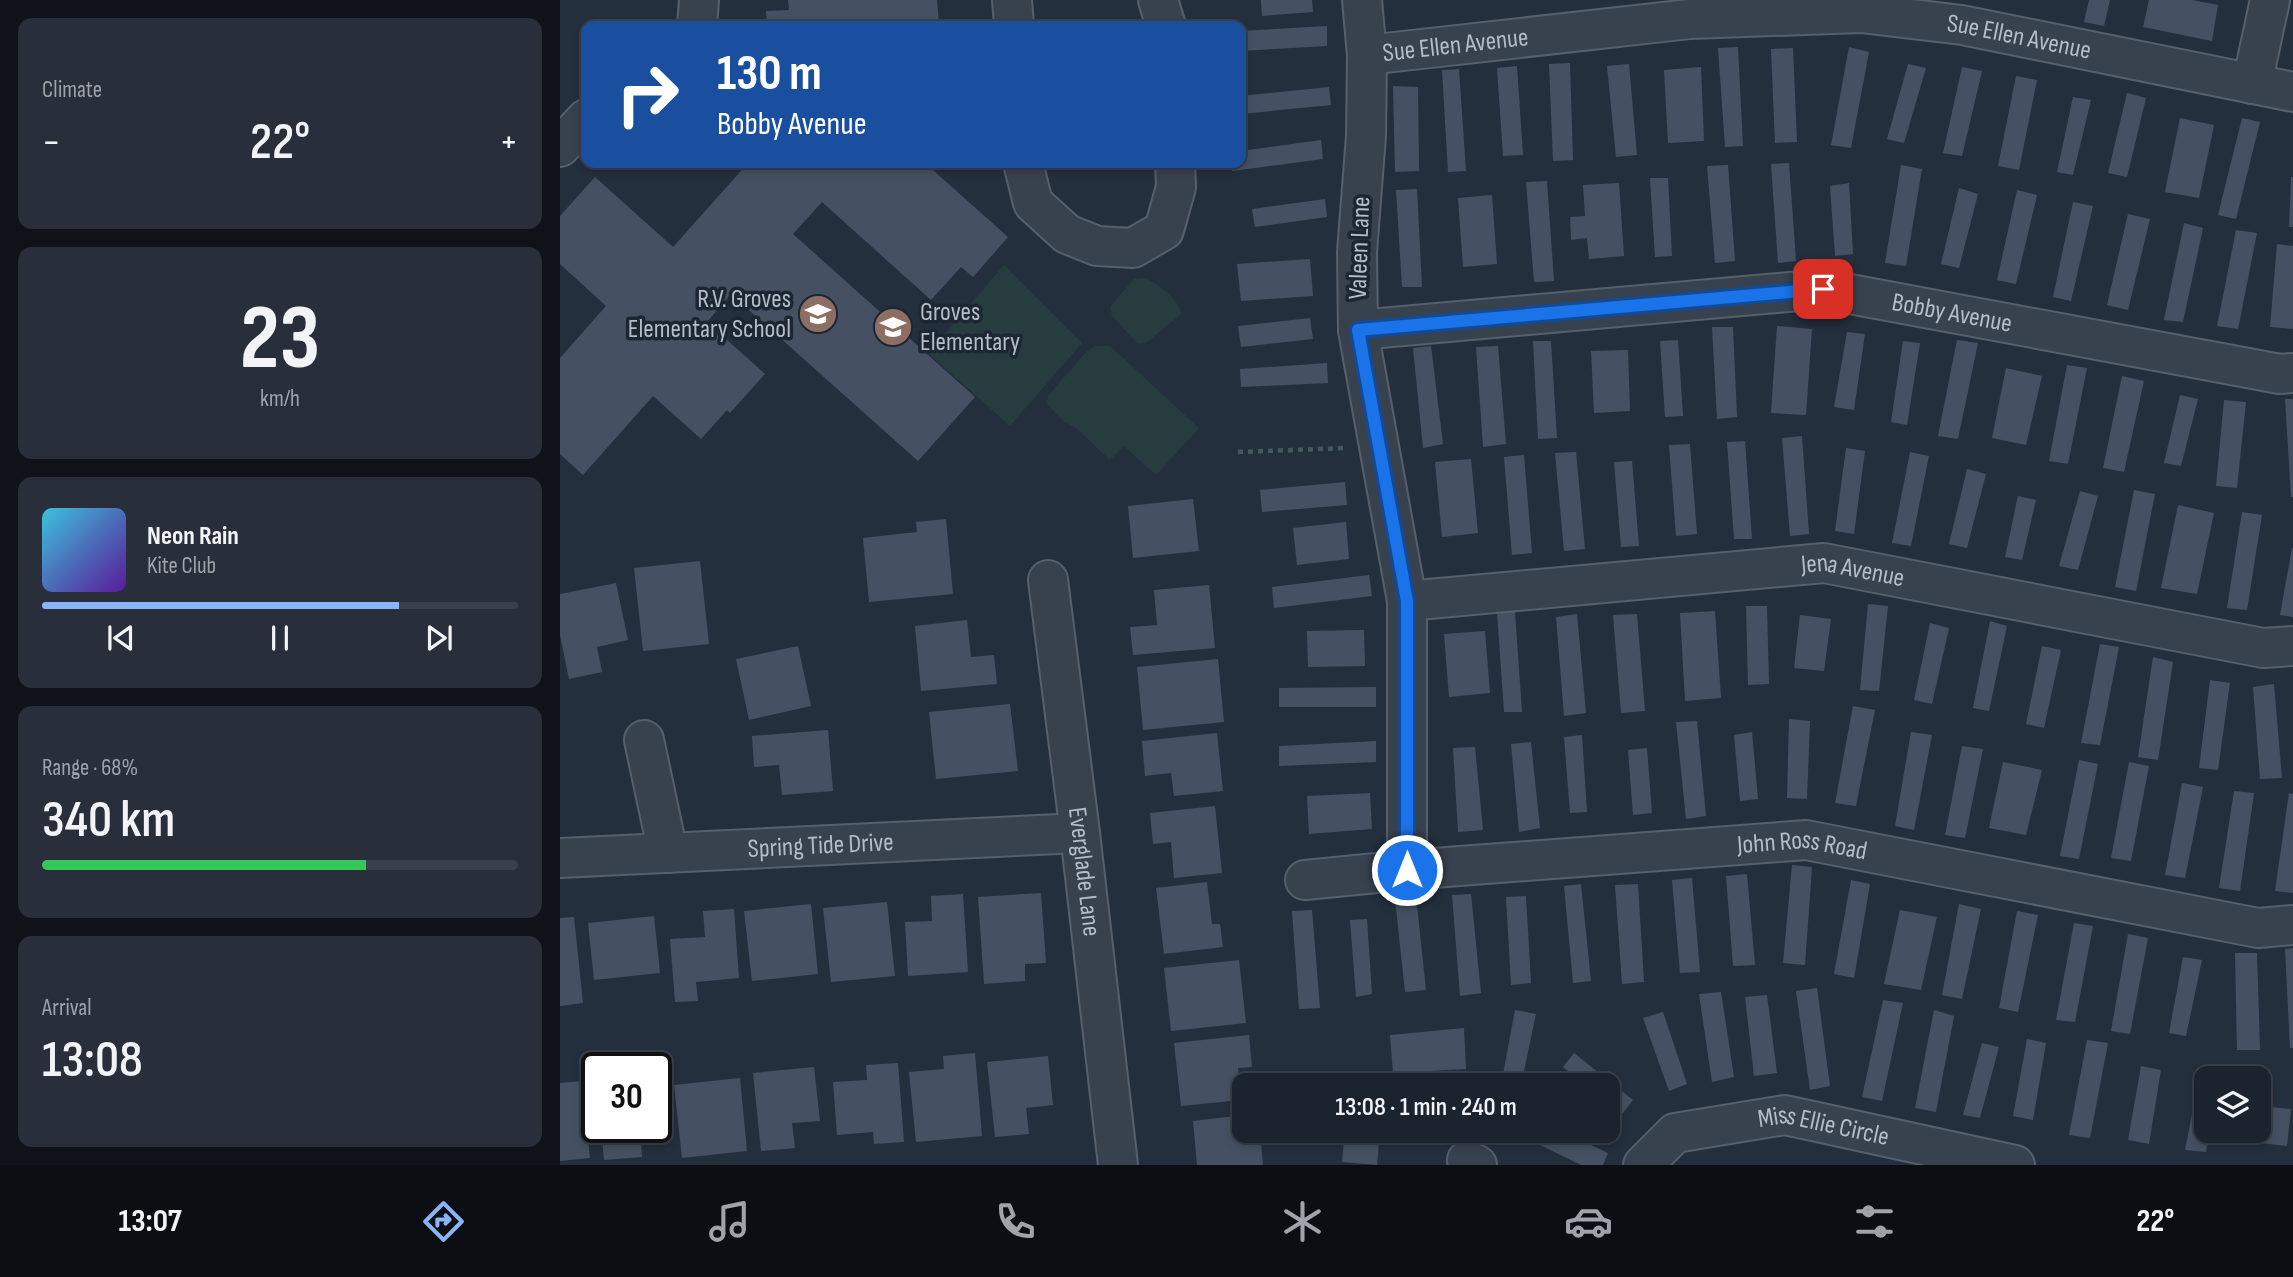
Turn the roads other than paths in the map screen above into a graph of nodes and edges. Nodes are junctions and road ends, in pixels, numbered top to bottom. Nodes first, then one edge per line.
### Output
1 (699, 0) edge
2 (1012, 0) edge
3 (1158, 0) edge
4 (1362, 0) edge
5 (2270, 0) edge
6 (1689, 9) edge
7 (1965, 12) edge
8 (697, 21) edge
9 (1014, 21) edge
10 (1164, 21) edge
11 (1367, 55) junction
12 (2252, 84) junction
13 (2293, 92) edge
14 (581, 124) edge
15 (560, 147) edge
16 (1024, 168) edge
17 (1175, 168) edge
18 (1358, 330) junction
19 (2293, 373) edge
20 (1048, 580) dead end
21 (1407, 601) junction
22 (2293, 646) edge
23 (644, 740) dead end
24 (1080, 833) junction
25 (668, 853) junction
26 (560, 858) edge
27 (1407, 870) junction
28 (1305, 880) dead end
29 (2293, 925) edge
30 (1948, 1158) edge
31 (1118, 1165) edge
32 (1643, 1165) edge
33 (2015, 1165) edge

1 - 8 street
2 - 9 street
3 - 10 street
4 - 11 street, Valeen Lane
5 - 12 street
6 - 7 street, Sue Ellen Avenue
6 - 11 street, Sue Ellen Avenue
7 - 12 street, Sue Ellen Avenue
11 - 18 street, Valeen Lane
12 - 13 street, Sue Ellen Avenue
14 - 15 street
16 - 17 street
18 - 19 street, Bobby Avenue
18 - 21 street, Valeen Lane
20 - 24 street, Everglade Lane
21 - 22 street, Jena Avenue
21 - 27 street, Valeen Lane
23 - 25 street
24 - 25 street, Spring Tide Drive
24 - 31 street, Everglade Lane
25 - 26 street, Spring Tide Drive
27 - 28 street, John Ross Road
27 - 29 street, John Ross Road
30 - 32 street, Miss Ellie Circle
30 - 33 street, Miss Ellie Circle

